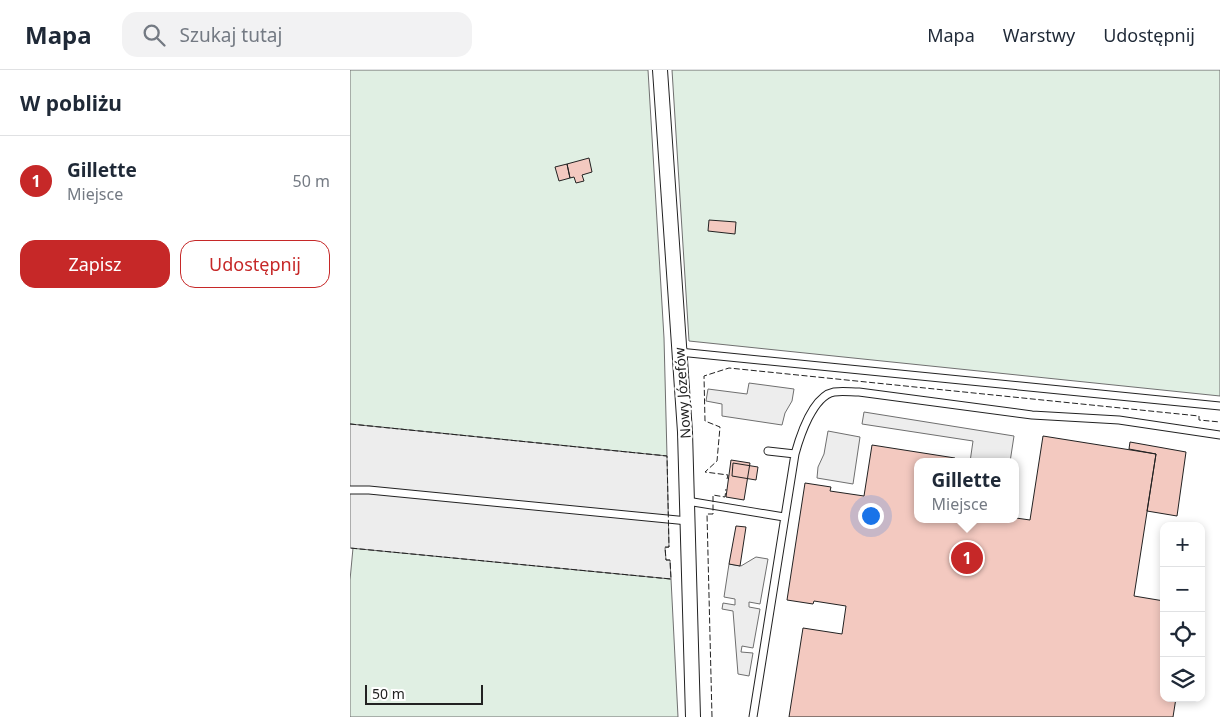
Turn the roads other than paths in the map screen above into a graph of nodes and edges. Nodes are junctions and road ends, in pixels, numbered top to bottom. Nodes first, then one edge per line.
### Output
1 (660, 70) edge
2 (679, 352) junction
3 (1220, 406) edge
4 (1220, 435) edge
5 (768, 451) dead end
6 (795, 454) junction
7 (350, 490) edge
8 (688, 501) junction
9 (784, 518) junction
10 (688, 522) junction
11 (693, 717) edge
12 (753, 717) edge

1 - 2 street, Nowy Józefów
2 - 3 lane
2 - 8 street, Nowy Józefów
4 - 6 lane
5 - 6 lane
6 - 9 lane
7 - 10 lane
8 - 9 lane
8 - 10 street, Nowy Józefów
9 - 12 lane
10 - 11 street, Nowy Józefów

